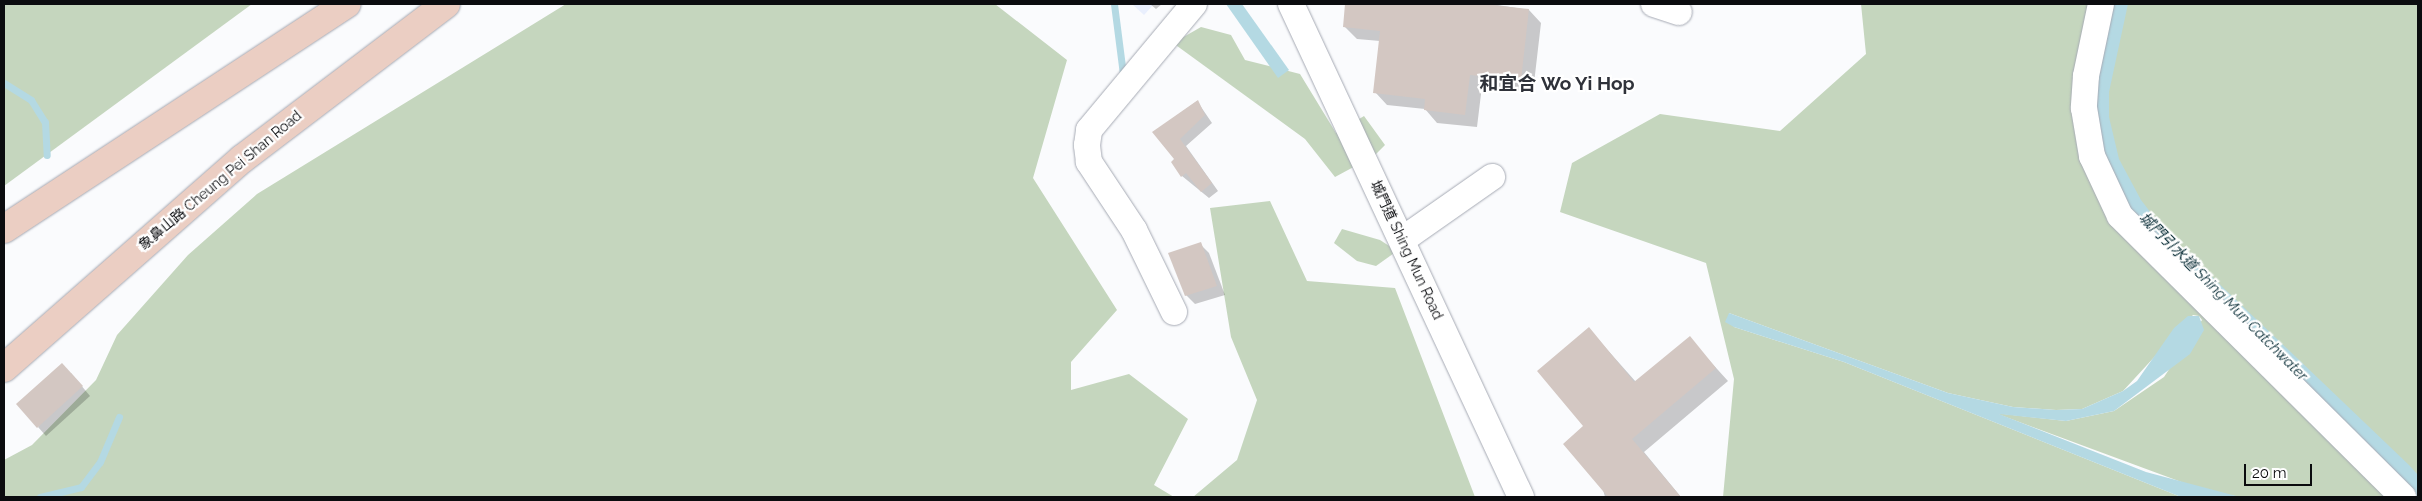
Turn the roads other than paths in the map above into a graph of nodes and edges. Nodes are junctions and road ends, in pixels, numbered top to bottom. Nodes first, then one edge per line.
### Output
1 (347, 4) edge
2 (446, 4) edge
3 (1194, 4) edge
4 (1291, 4) edge
5 (1654, 4) edge
6 (2101, 4) edge
7 (1679, 12) dead end
8 (1492, 176) dead end
9 (4, 229) edge
10 (1402, 240) junction
11 (1174, 312) dead end
12 (4, 368) edge
13 (1521, 497) edge
14 (2403, 497) edge

1 - 9 highway
2 - 12 highway, 象鼻山路 Cheung Pei Shan Road
3 - 11 street
4 - 10 street, 城門道 Shing Mun Road
5 - 7 street
6 - 14 street
8 - 10 street
10 - 13 street, 城門道 Shing Mun Road

